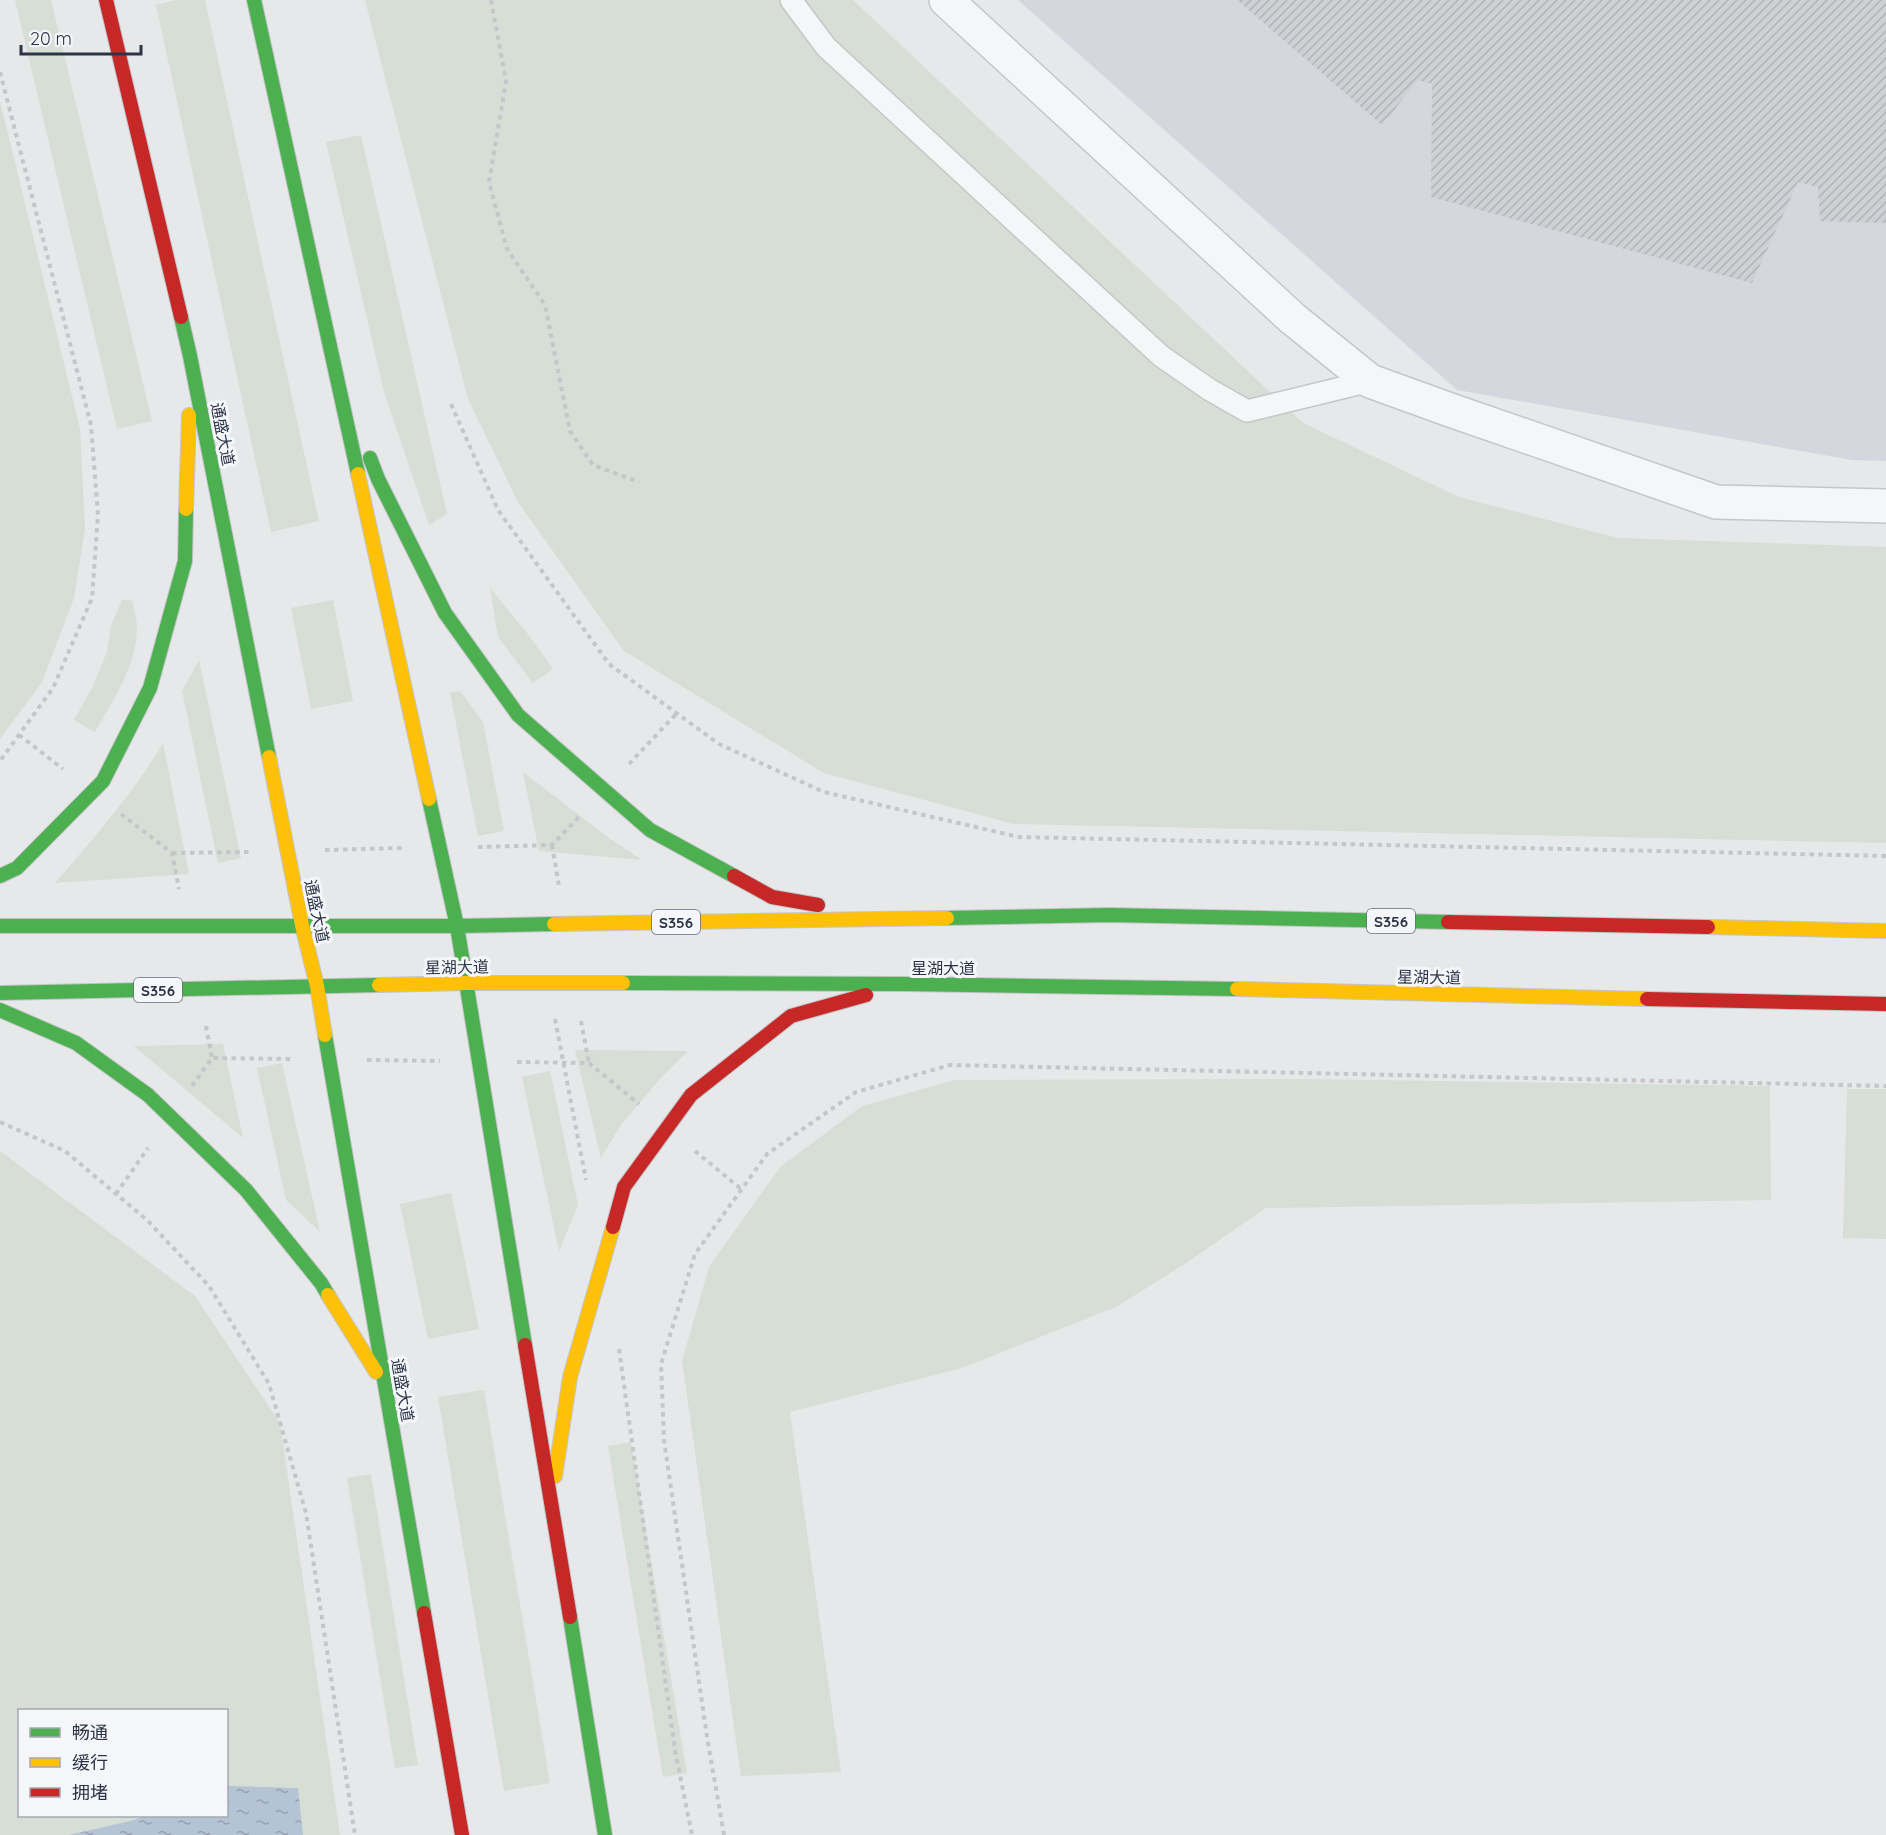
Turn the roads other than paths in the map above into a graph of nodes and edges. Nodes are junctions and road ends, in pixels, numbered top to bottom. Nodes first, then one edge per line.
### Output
1 (106, 0) edge
2 (254, 0) edge
3 (791, 0) edge
4 (946, 0) edge
5 (328, 334) junction
6 (190, 356) junction
7 (1370, 381) junction
8 (1886, 506) edge
9 (0, 876) edge
10 (896, 918) junction
11 (302, 925) junction
12 (0, 926) edge
13 (457, 926) junction
14 (1886, 931) edge
15 (465, 983) junction
16 (904, 984) junction
17 (317, 986) junction
18 (0, 993) edge
19 (1886, 1004) edge
20 (0, 1010) edge
21 (386, 1387) junction
22 (550, 1504) junction
23 (462, 1835) edge
24 (605, 1835) edge

1 - 6 main road, 通盛大道
2 - 5 main road
3 - 7 lane
4 - 7 street
5 - 10 main road
5 - 13 main road
6 - 9 main road
6 - 11 main road, 通盛大道
7 - 8 street
10 - 13 main road, S356
10 - 14 main road, S356
11 - 12 main road, S356
11 - 13 main road, S356
11 - 17 main road, 通盛大道
13 - 15 main road
15 - 16 main road, 星湖大道 / S356
15 - 17 main road, 星湖大道 / S356
15 - 22 main road
16 - 19 main road, 星湖大道 / S356
16 - 22 main road
17 - 18 main road, 星湖大道 / S356
17 - 21 main road, 通盛大道
20 - 21 main road
21 - 23 main road, 通盛大道
22 - 24 main road

